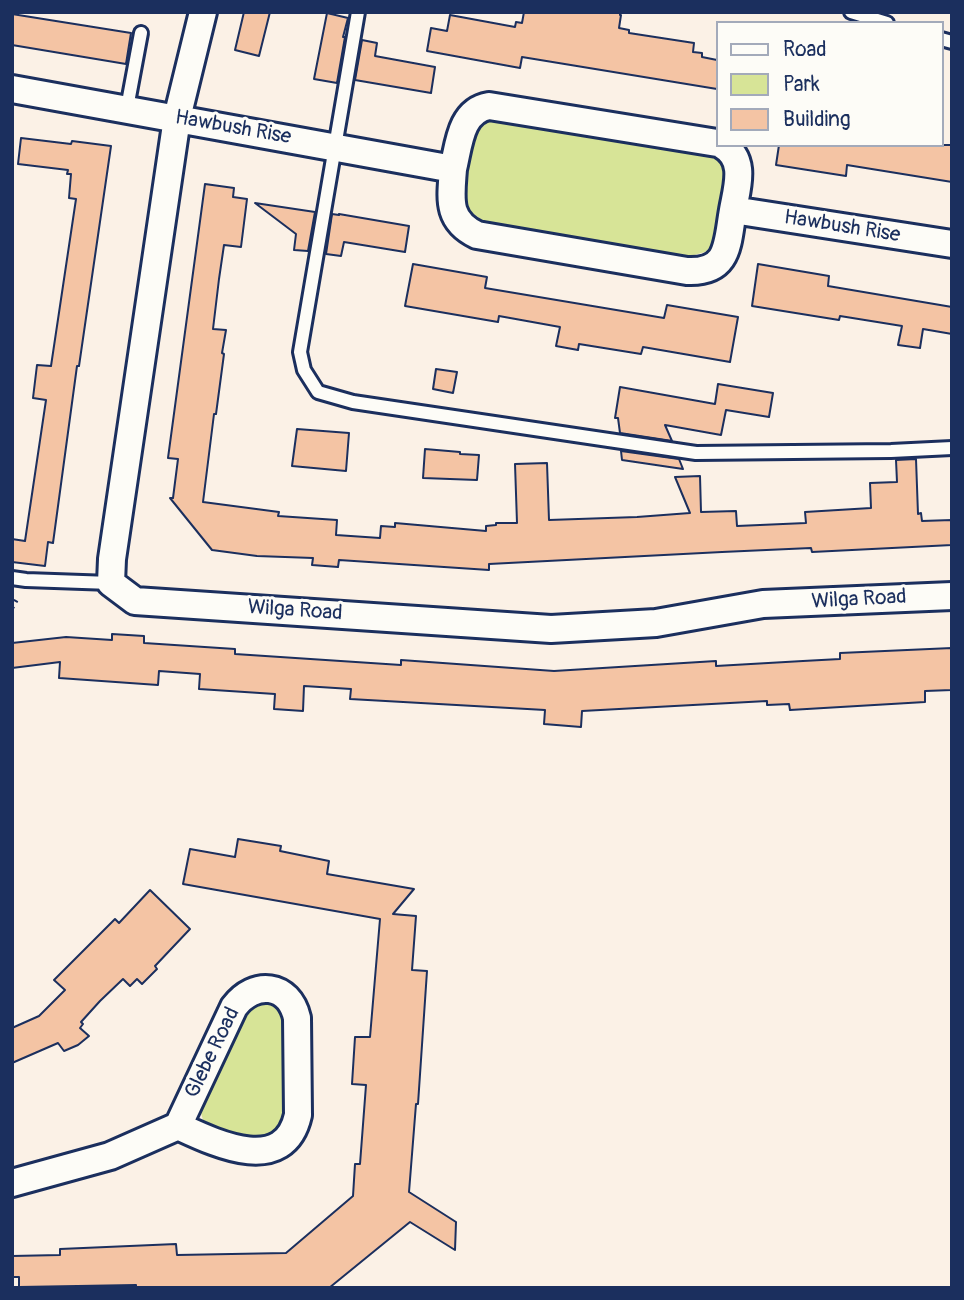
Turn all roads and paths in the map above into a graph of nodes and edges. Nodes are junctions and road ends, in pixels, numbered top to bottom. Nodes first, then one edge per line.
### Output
1 (203, 12) edge
2 (358, 12) edge
3 (851, 12) edge
4 (880, 21) edge
5 (141, 33) dead end
6 (12, 89) edge
7 (127, 108) junction
8 (177, 118) junction
9 (716, 143) edge
10 (335, 146) junction
11 (726, 147) edge
12 (453, 169) junction
13 (733, 210) junction
14 (952, 244) edge
15 (952, 447) edge
16 (12, 578) edge
17 (111, 583) junction
18 (952, 596) edge
19 (178, 1126) junction
20 (12, 1183) edge

1 - 8 street
2 - 10 lane
3 - 4 lane
5 - 7 lane
6 - 7 street, Hawbush Rise
7 - 8 street, Hawbush Rise
8 - 10 street, Hawbush Rise
8 - 17 street
9 - 12 street
10 - 12 street, Hawbush Rise
10 - 15 lane
11 - 13 street
12 - 13 street
13 - 14 street, Hawbush Rise
16 - 17 lane
17 - 18 street, Wilga Road
19 - 19 street, Glebe Road
19 - 20 street

